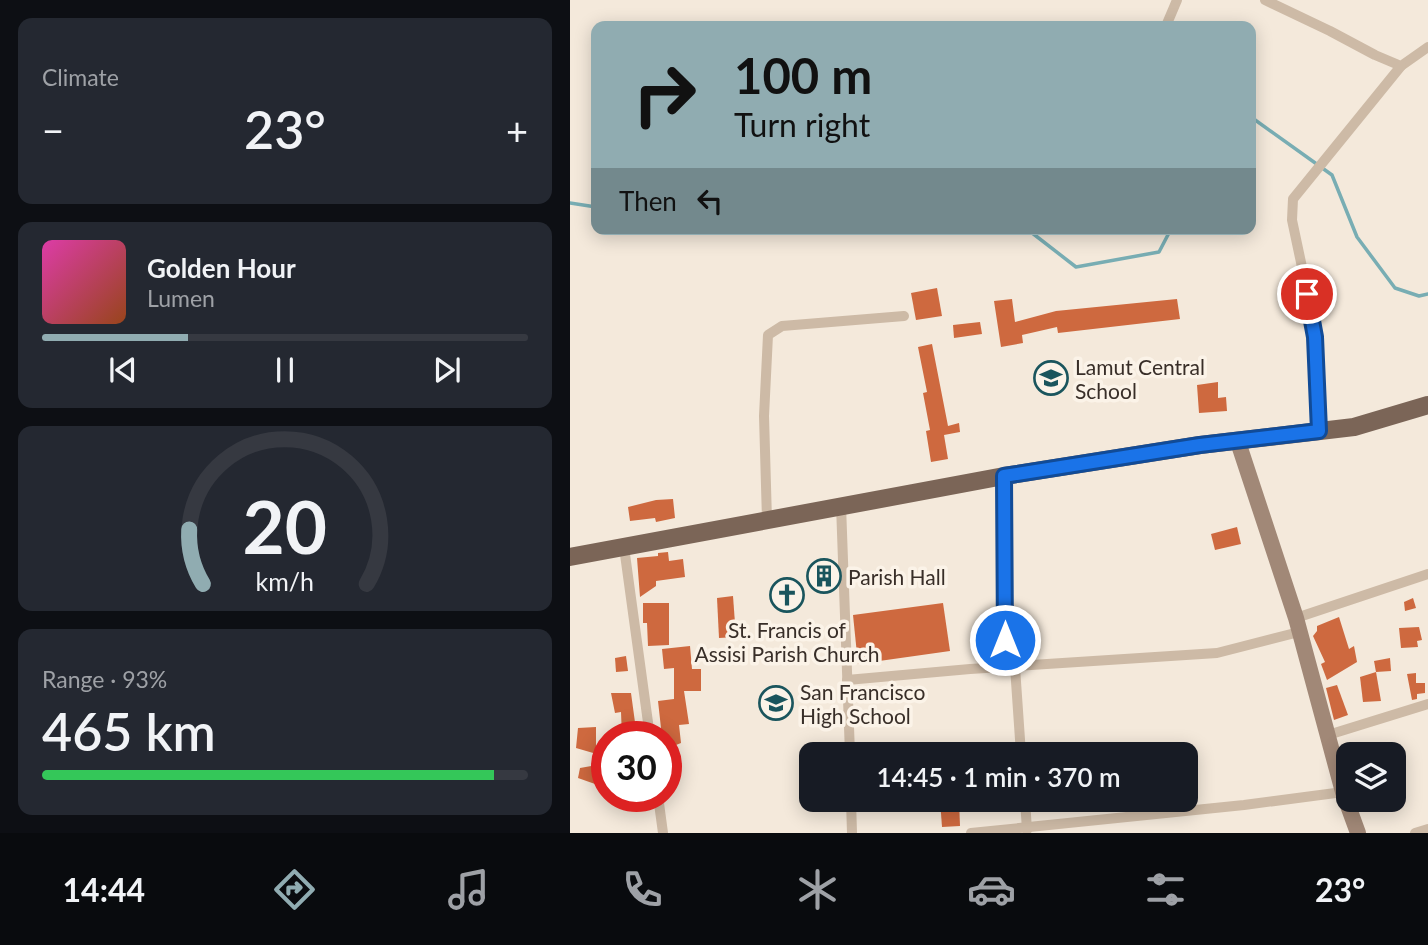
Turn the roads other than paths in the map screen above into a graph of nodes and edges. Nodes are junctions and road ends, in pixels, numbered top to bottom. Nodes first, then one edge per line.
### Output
1 (1177, 0) edge
2 (1265, 0) edge
3 (1168, 21) edge
4 (1428, 47) edge
5 (1401, 66) junction
6 (904, 316) dead end
7 (1428, 405) edge
8 (1319, 431) junction
9 (1238, 442) junction
10 (1004, 476) junction
11 (841, 505) junction
12 (767, 520) junction
13 (624, 547) junction
14 (570, 556) edge
15 (1428, 574) edge
16 (1298, 625) junction
17 (1010, 667) junction
18 (847, 680) junction
19 (1428, 704) edge
20 (648, 721) edge
21 (1328, 735) junction
22 (849, 742) edge
23 (1019, 742) edge
24 (1336, 765) edge
25 (1336, 793) edge
26 (660, 812) edge
27 (851, 812) edge
28 (1026, 812) edge
29 (1350, 812) edge
30 (1428, 829) edge
31 (1027, 830) edge
32 (663, 833) edge
33 (852, 833) edge
34 (971, 833) edge
35 (1358, 833) edge
36 (1415, 833) edge

1 - 3 street
2 - 5 street
4 - 5 street
5 - 8 street
6 - 12 street
7 - 8 main road
8 - 9 main road
9 - 10 main road
9 - 16 street
10 - 11 main road
10 - 17 street
11 - 12 main road
11 - 18 street
12 - 13 main road
13 - 14 main road
13 - 20 street
15 - 16 street
16 - 17 street
16 - 21 street
17 - 18 street
17 - 23 street
18 - 22 street
19 - 21 street
21 - 24 street
25 - 31 street
26 - 32 street
27 - 33 street
28 - 31 street
29 - 35 street
30 - 36 street
31 - 34 street

